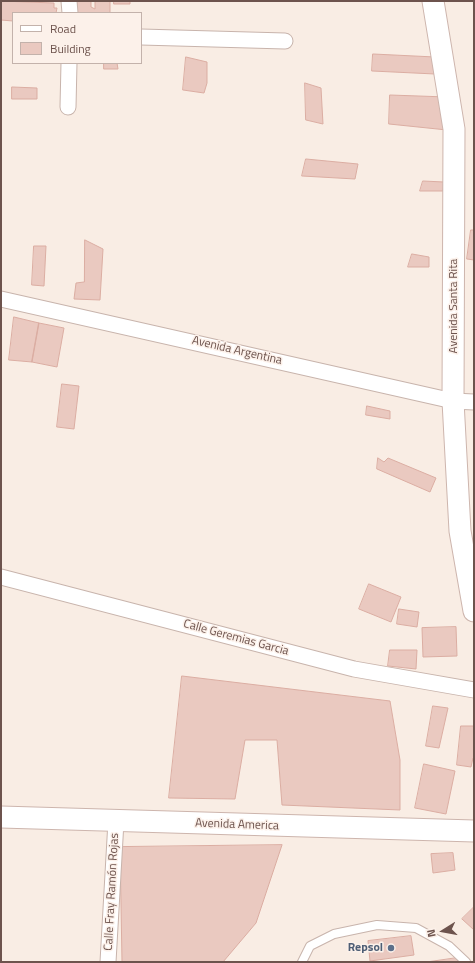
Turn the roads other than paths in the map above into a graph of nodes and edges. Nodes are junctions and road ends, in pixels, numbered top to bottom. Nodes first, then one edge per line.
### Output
1 (69, 1) edge
2 (433, 1) edge
3 (70, 12) edge
4 (142, 37) edge
5 (285, 41) dead end
6 (69, 64) edge
7 (68, 107) dead end
8 (1, 298) edge
9 (453, 401) junction
10 (474, 402) edge
11 (1, 577) edge
12 (474, 611) edge
13 (474, 690) edge
14 (1, 817) edge
15 (116, 821) junction
16 (474, 831) edge
17 (108, 962) edge
18 (302, 962) edge
19 (466, 962) edge

1 - 3 street
2 - 9 street, Avenida Santa Rita
4 - 5 street
6 - 7 street
8 - 9 street, Avenida Argentina
9 - 10 street, Avenida Argentina
9 - 12 street, Avenida Santa Rita
11 - 13 street, Calle Geremias Garcia
14 - 15 street, Avenida America
15 - 16 street, Avenida America
15 - 17 street, Calle Fray Ramón Rojas
18 - 19 lane

